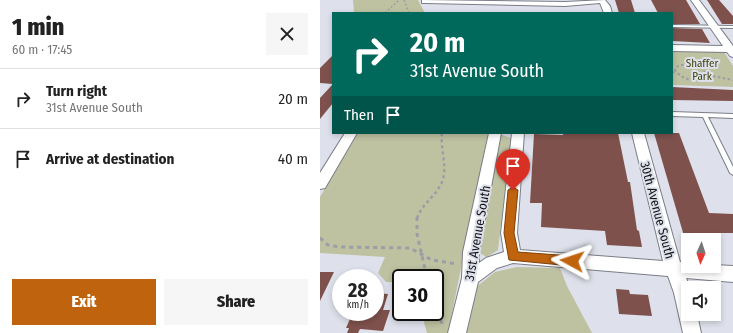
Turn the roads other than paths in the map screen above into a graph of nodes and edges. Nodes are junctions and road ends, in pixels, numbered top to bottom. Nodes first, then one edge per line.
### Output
1 (601, 0) edge
2 (695, 0) edge
3 (533, 2) edge
4 (425, 3) edge
5 (608, 12) edge
6 (673, 26) edge
7 (714, 27) junction
8 (733, 27) edge
9 (673, 48) edge
10 (732, 51) edge
11 (673, 114) edge
12 (705, 115) junction
13 (733, 116) edge
14 (350, 134) edge
15 (495, 134) edge
16 (518, 134) edge
17 (638, 134) edge
18 (733, 173) edge
19 (320, 184) edge
20 (513, 256) junction
21 (674, 270) junction
22 (471, 272) junction
23 (733, 274) edge
24 (453, 332) edge
25 (692, 333) edge

1 - 3 street
1 - 5 street
2 - 7 street
3 - 4 street
6 - 7 lane
7 - 8 lane
7 - 10 street
9 - 10 street
11 - 12 lane
12 - 13 lane
12 - 18 lane
14 - 19 street
15 - 22 street, 31st Avenue South
16 - 20 street
17 - 21 street, 30th Avenue South
20 - 21 street
20 - 22 street
21 - 23 street
21 - 25 street, 30th Avenue South
22 - 24 street, 31st Avenue South

